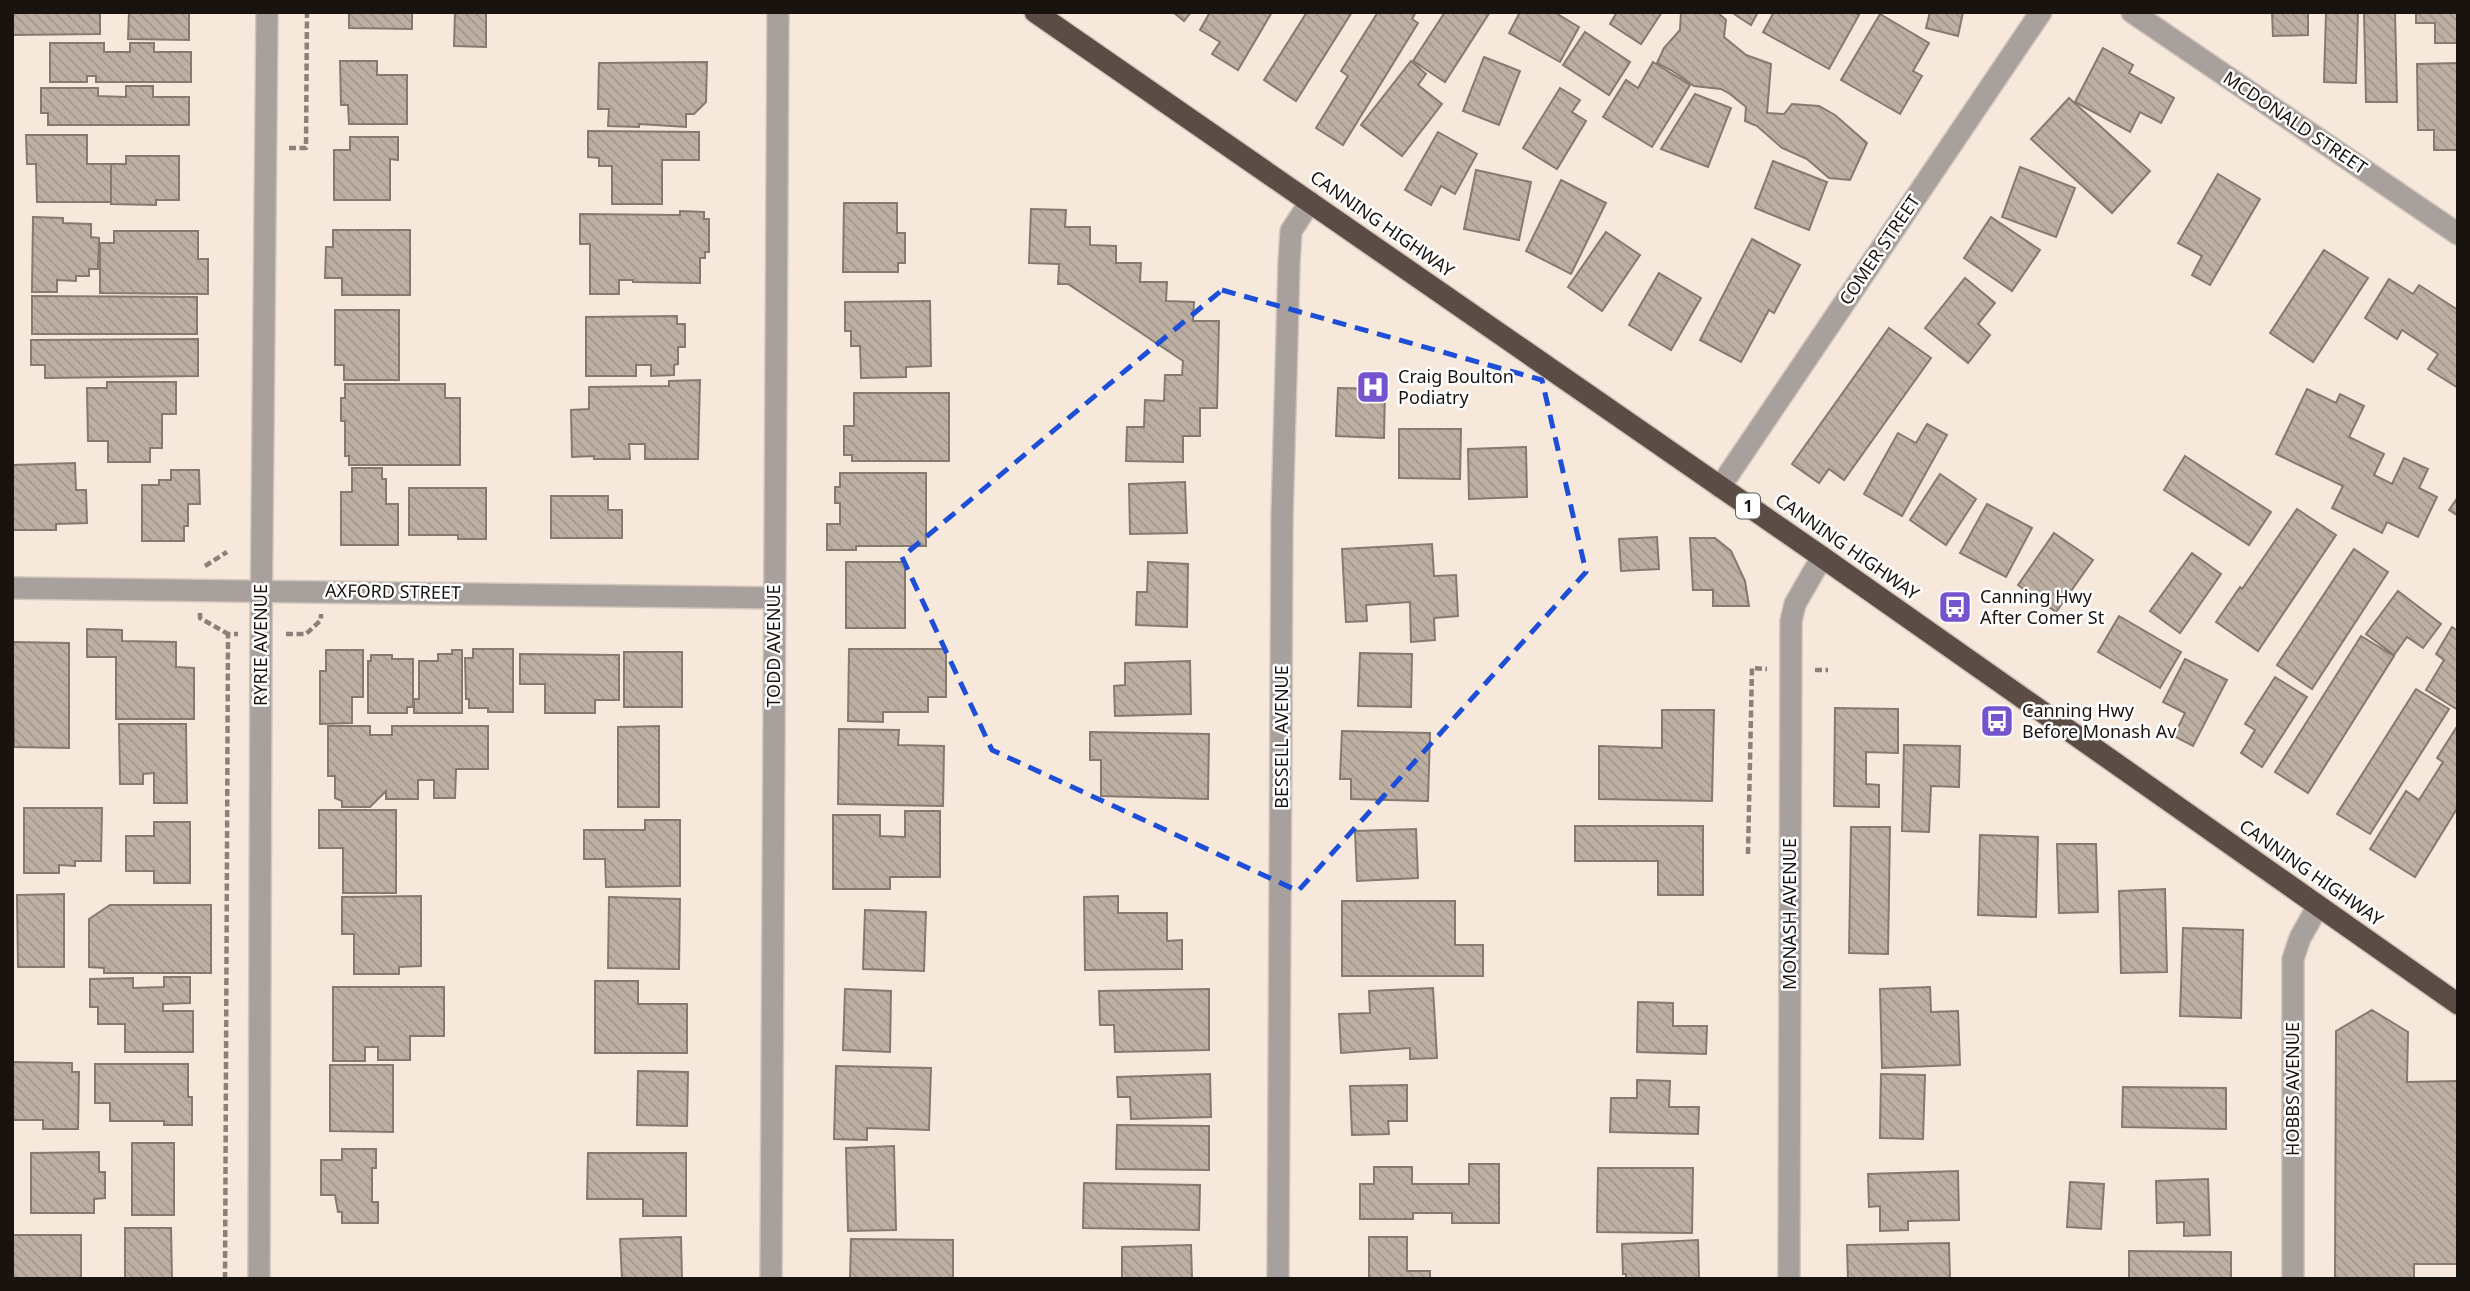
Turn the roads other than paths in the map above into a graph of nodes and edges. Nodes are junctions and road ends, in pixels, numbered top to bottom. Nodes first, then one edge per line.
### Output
1 (267, 12) edge
2 (778, 12) edge
3 (1035, 12) edge
4 (2041, 12) edge
5 (2132, 12) edge
6 (1310, 202) junction
7 (2458, 234) edge
8 (1720, 487) junction
9 (1822, 557) junction
10 (12, 588) edge
11 (262, 590) junction
12 (775, 598) junction
13 (2318, 906) junction
14 (2458, 1004) edge
15 (259, 1279) edge
16 (771, 1279) edge
17 (1278, 1279) edge
18 (1789, 1279) edge
19 (2293, 1279) edge

1 - 11 street, RYRIE AVENUE
2 - 12 street, TODD AVENUE
3 - 6 highway, CANNING HIGHWAY / 1
4 - 8 street, COMER STREET
5 - 7 street, MCDONALD STREET
6 - 8 highway, CANNING HIGHWAY / 1
6 - 17 street, BESSELL AVENUE
8 - 9 highway, CANNING HIGHWAY / 1
9 - 13 highway, CANNING HIGHWAY / 1
9 - 18 street, MONASH AVENUE
10 - 11 street, AXFORD STREET
11 - 12 street, AXFORD STREET
11 - 15 street, RYRIE AVENUE
12 - 16 street, TODD AVENUE
13 - 14 highway, CANNING HIGHWAY / 1
13 - 19 street, HOBBS AVENUE

